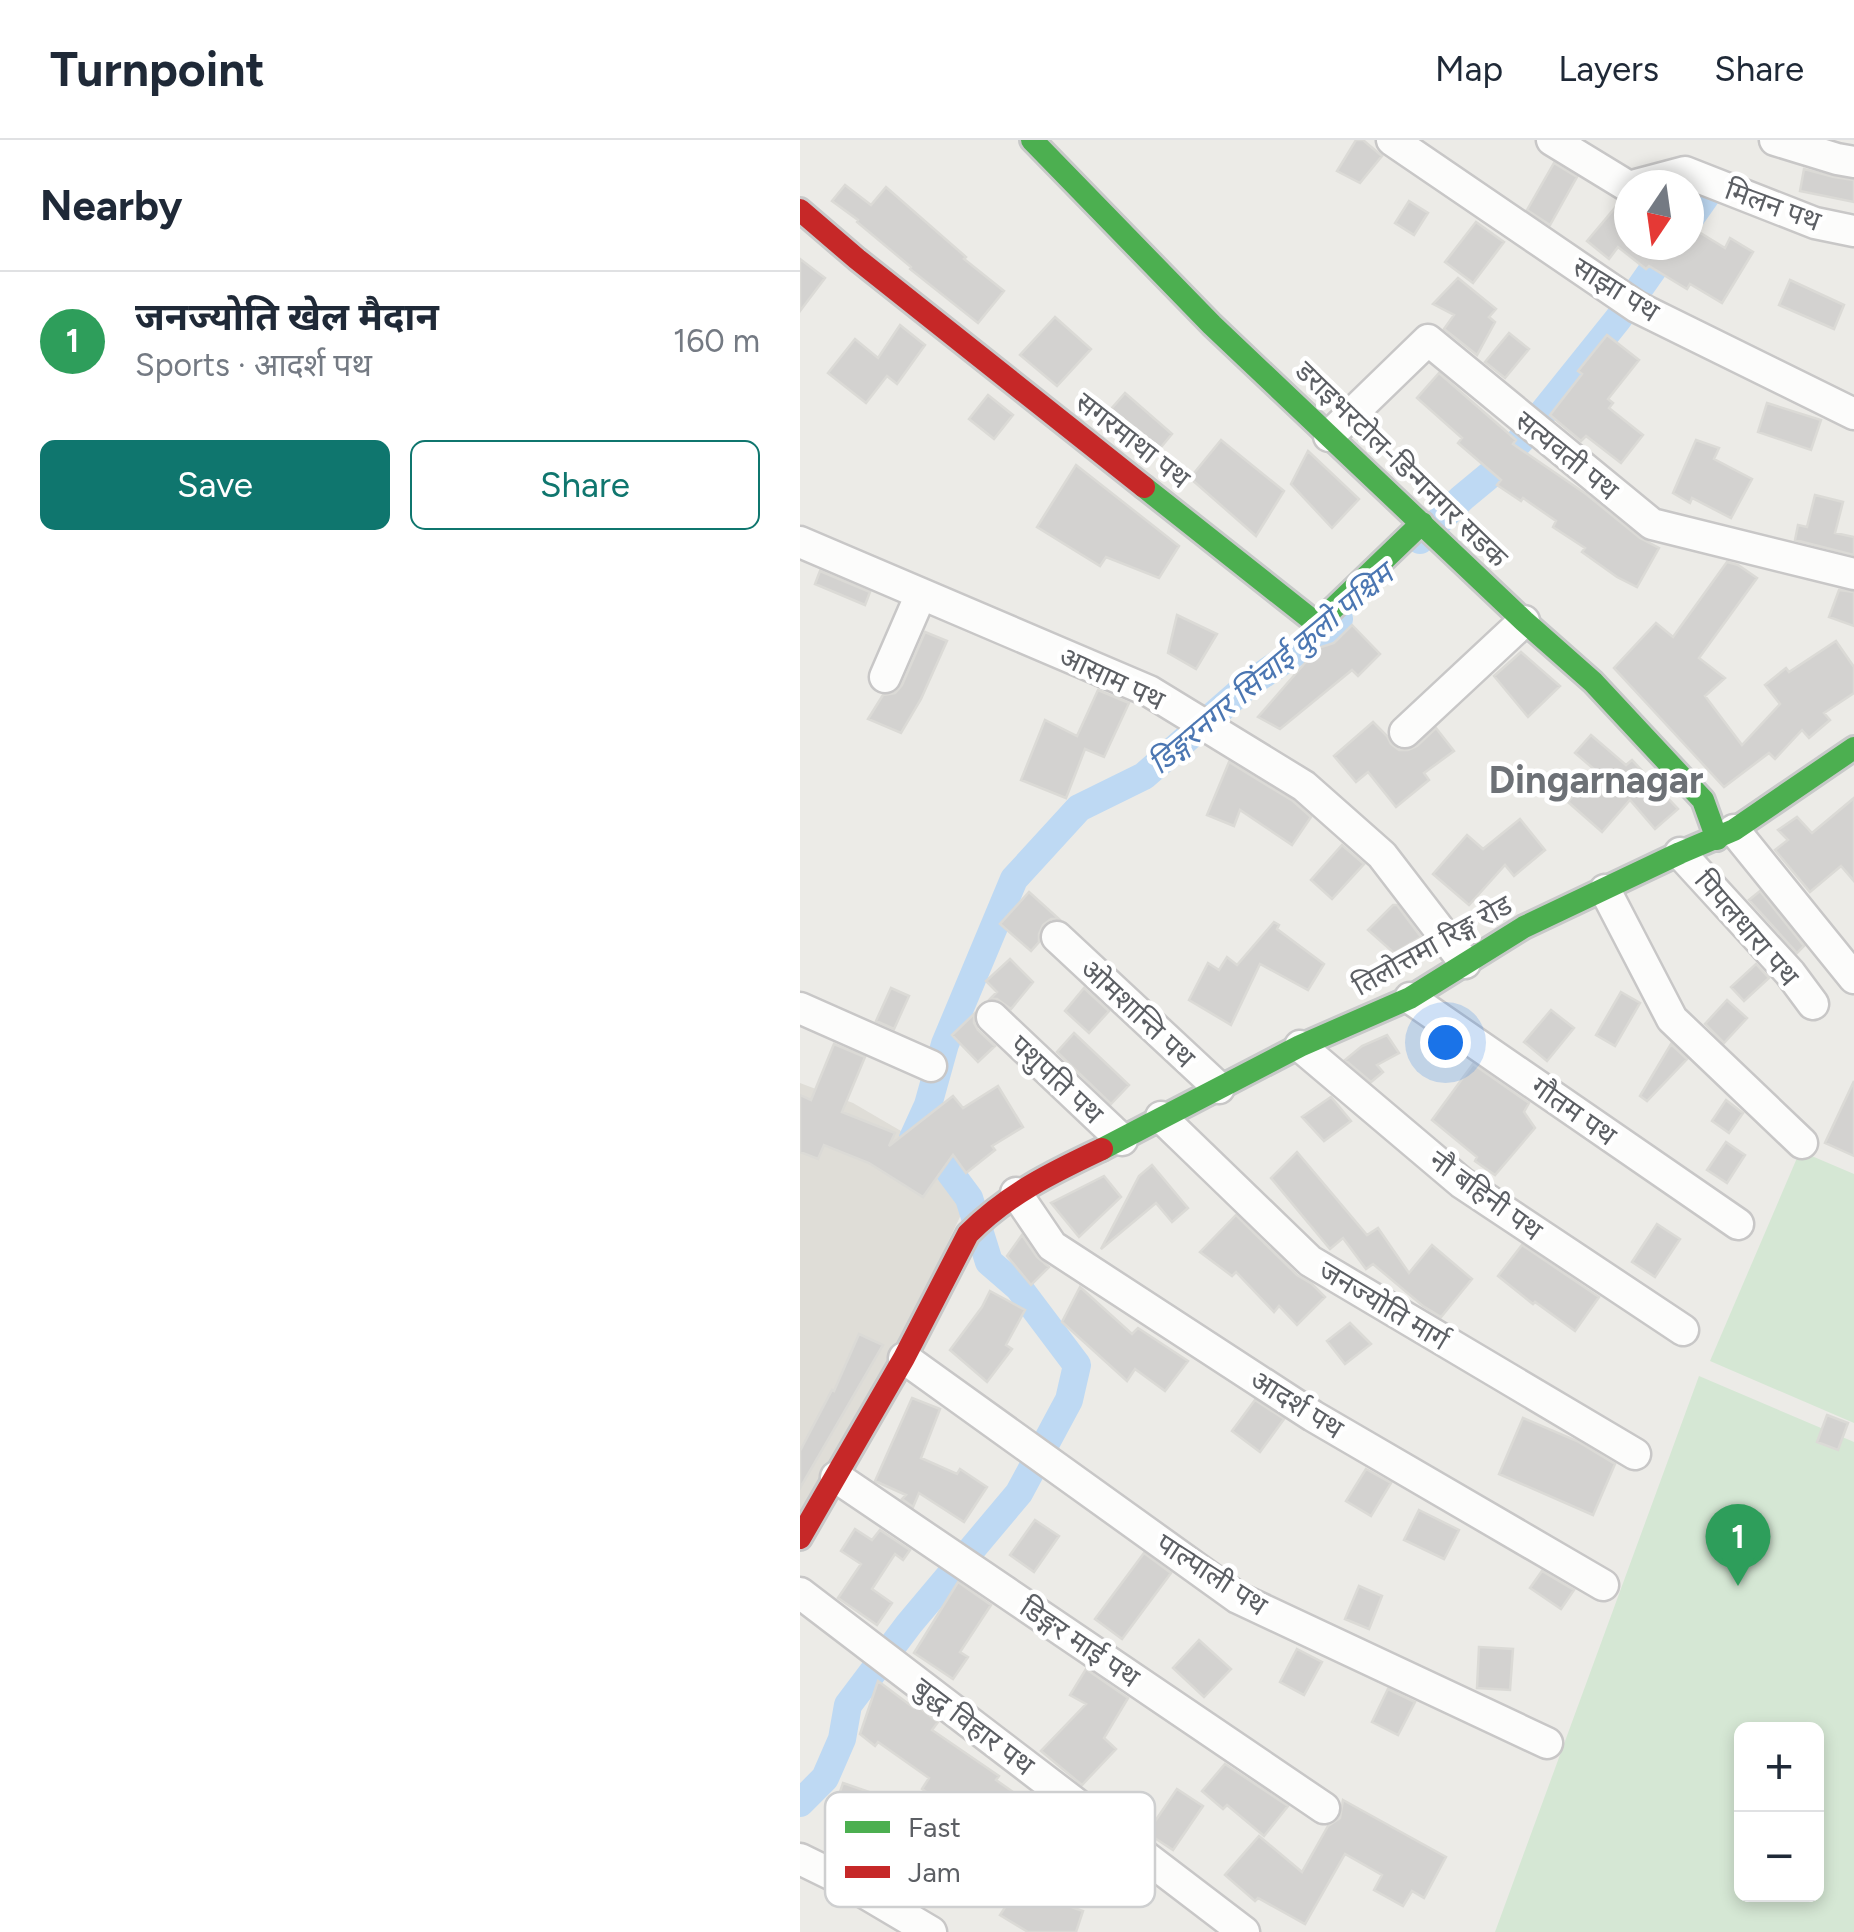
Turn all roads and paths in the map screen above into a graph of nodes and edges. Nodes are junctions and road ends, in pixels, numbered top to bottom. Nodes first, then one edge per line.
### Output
1 (1032, 140) edge
2 (1392, 140) edge
3 (1552, 140) edge
4 (1775, 140) edge
5 (1854, 162) edge
6 (1614, 175) edge
7 (1704, 179) edge
8 (800, 210) edge
9 (1854, 231) edge
10 (1854, 414) edge
11 (1329, 436) junction
12 (1428, 531) junction
13 (800, 542) edge
14 (1854, 574) edge
15 (921, 594) junction
16 (1524, 622) junction
17 (885, 677) dead end
18 (1405, 732) dead end
19 (1854, 748) edge
20 (1726, 834) junction
21 (1680, 853) junction
22 (1605, 890) junction
23 (1058, 937) dead end
24 (1465, 962) junction
25 (1854, 978) edge
26 (1410, 998) junction
27 (1812, 1004) dead end
28 (800, 1008) edge
29 (992, 1018) dead end
30 (1300, 1046) junction
31 (931, 1066) dead end
32 (1220, 1088) junction
33 (1161, 1117) junction
34 (1122, 1140) junction
35 (1802, 1143) dead end
36 (1016, 1193) junction
37 (1738, 1224) dead end
38 (1683, 1330) dead end
39 (904, 1358) junction
40 (1635, 1454) dead end
41 (836, 1477) junction
42 (800, 1538) edge
43 (1603, 1585) dead end
44 (800, 1593) edge
45 (1546, 1744) dead end
46 (1061, 1792) edge
47 (1324, 1808) dead end
48 (800, 1859) edge
49 (1155, 1864) edge
50 (825, 1871) edge
51 (889, 1907) edge
52 (930, 1932) edge
53 (1244, 1932) edge

1 - 11 street, डराइभरटोल-डिन्गनगर सडक
2 - 10 street, साझा पथ
3 - 6 street, मिलन पथ
4 - 5 street
7 - 9 street, मिलन पथ
8 - 12 street, सगरमाथा पथ
11 - 12 street, डराइभरटोल-डिन्गनगर सडक
11 - 14 street, सत्यवती पथ
12 - 16 street, डराइभरटोल-डिन्गनगर सडक
13 - 15 street, आसाम पथ
15 - 17 street
15 - 24 street, आसाम पथ
16 - 18 street
16 - 20 street, डराइभरटोल-डिन्गनगर सडक
19 - 20 street, तिलोत्तमा रिङ्ग रोड
20 - 21 street, तिलोत्तमा रिङ्ग रोड
20 - 25 street
21 - 22 street, तिलोत्तमा रिङ्ग रोड
21 - 27 street, पिपलधारा पथ
22 - 24 street, तिलोत्तमा रिङ्ग रोड
22 - 35 street
23 - 32 street, ओमशान्ति पथ
24 - 26 street, तिलोत्तमा रिङ्ग रोड
26 - 30 street, तिलोत्तमा रिङ्ग रोड
26 - 37 street, गौतम पथ
28 - 31 street
29 - 34 street, पशुपति पथ
30 - 32 street, तिलोत्तमा रिङ्ग रोड
30 - 38 street, नौ बहिनी पथ
32 - 33 street, तिलोत्तमा रिङ्ग रोड
33 - 34 street, तिलोत्तमा रिङ्ग रोड
33 - 40 street, जनज्योति मार्ग
34 - 36 street, तिलोत्तमा रिङ्ग रोड
36 - 39 street, तिलोत्तमा रिङ्ग रोड
36 - 43 street, आदर्श पथ
39 - 41 street, तिलोत्तमा रिङ्ग रोड
39 - 45 street, पाल्पाली पथ
41 - 42 street, तिलोत्तमा रिङ्ग रोड
41 - 47 street, डिङ्गर माई पथ
44 - 46 street, बुद्ध विहार पथ
48 - 50 street
49 - 53 street, बुद्ध विहार पथ
51 - 52 street

